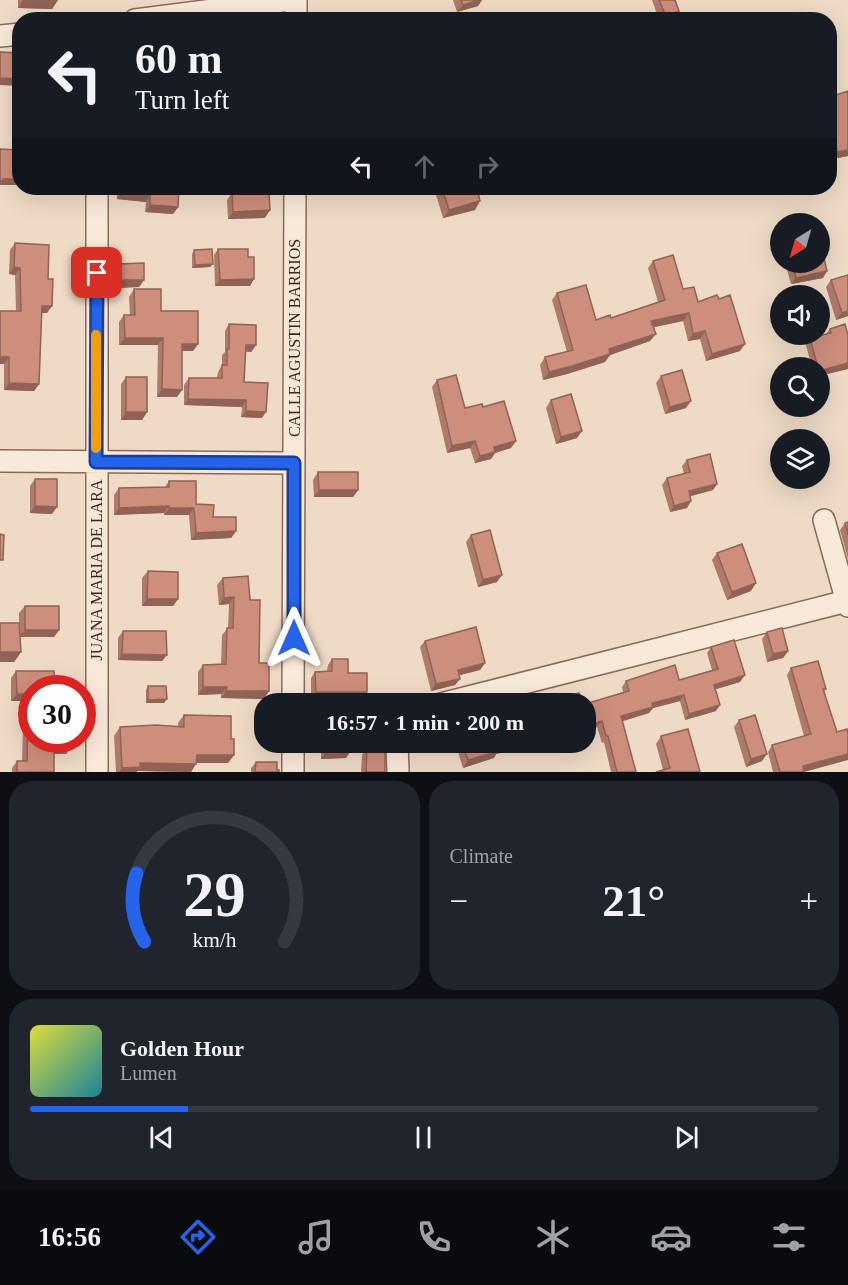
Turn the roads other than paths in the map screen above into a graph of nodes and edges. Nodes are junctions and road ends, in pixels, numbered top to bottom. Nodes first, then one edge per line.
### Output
1 (290, 0) edge
2 (197, 12) edge
3 (97, 195) edge
4 (295, 195) edge
5 (0, 461) edge
6 (96, 462) junction
7 (294, 463) junction
8 (824, 519) dead end
9 (847, 604) edge
10 (293, 693) edge
11 (486, 693) edge
12 (293, 753) edge
13 (397, 753) edge
14 (96, 772) edge
15 (293, 772) edge
16 (398, 772) edge

1 - 2 street
3 - 6 street, JUANA MARIA DE LARA
4 - 7 street, CALLE AGUSTIN BARRIOS
5 - 6 street
6 - 7 street
6 - 14 street, JUANA MARIA DE LARA
7 - 10 street, CALLE AGUSTIN BARRIOS
8 - 9 street
9 - 11 street
12 - 15 street
13 - 16 street

